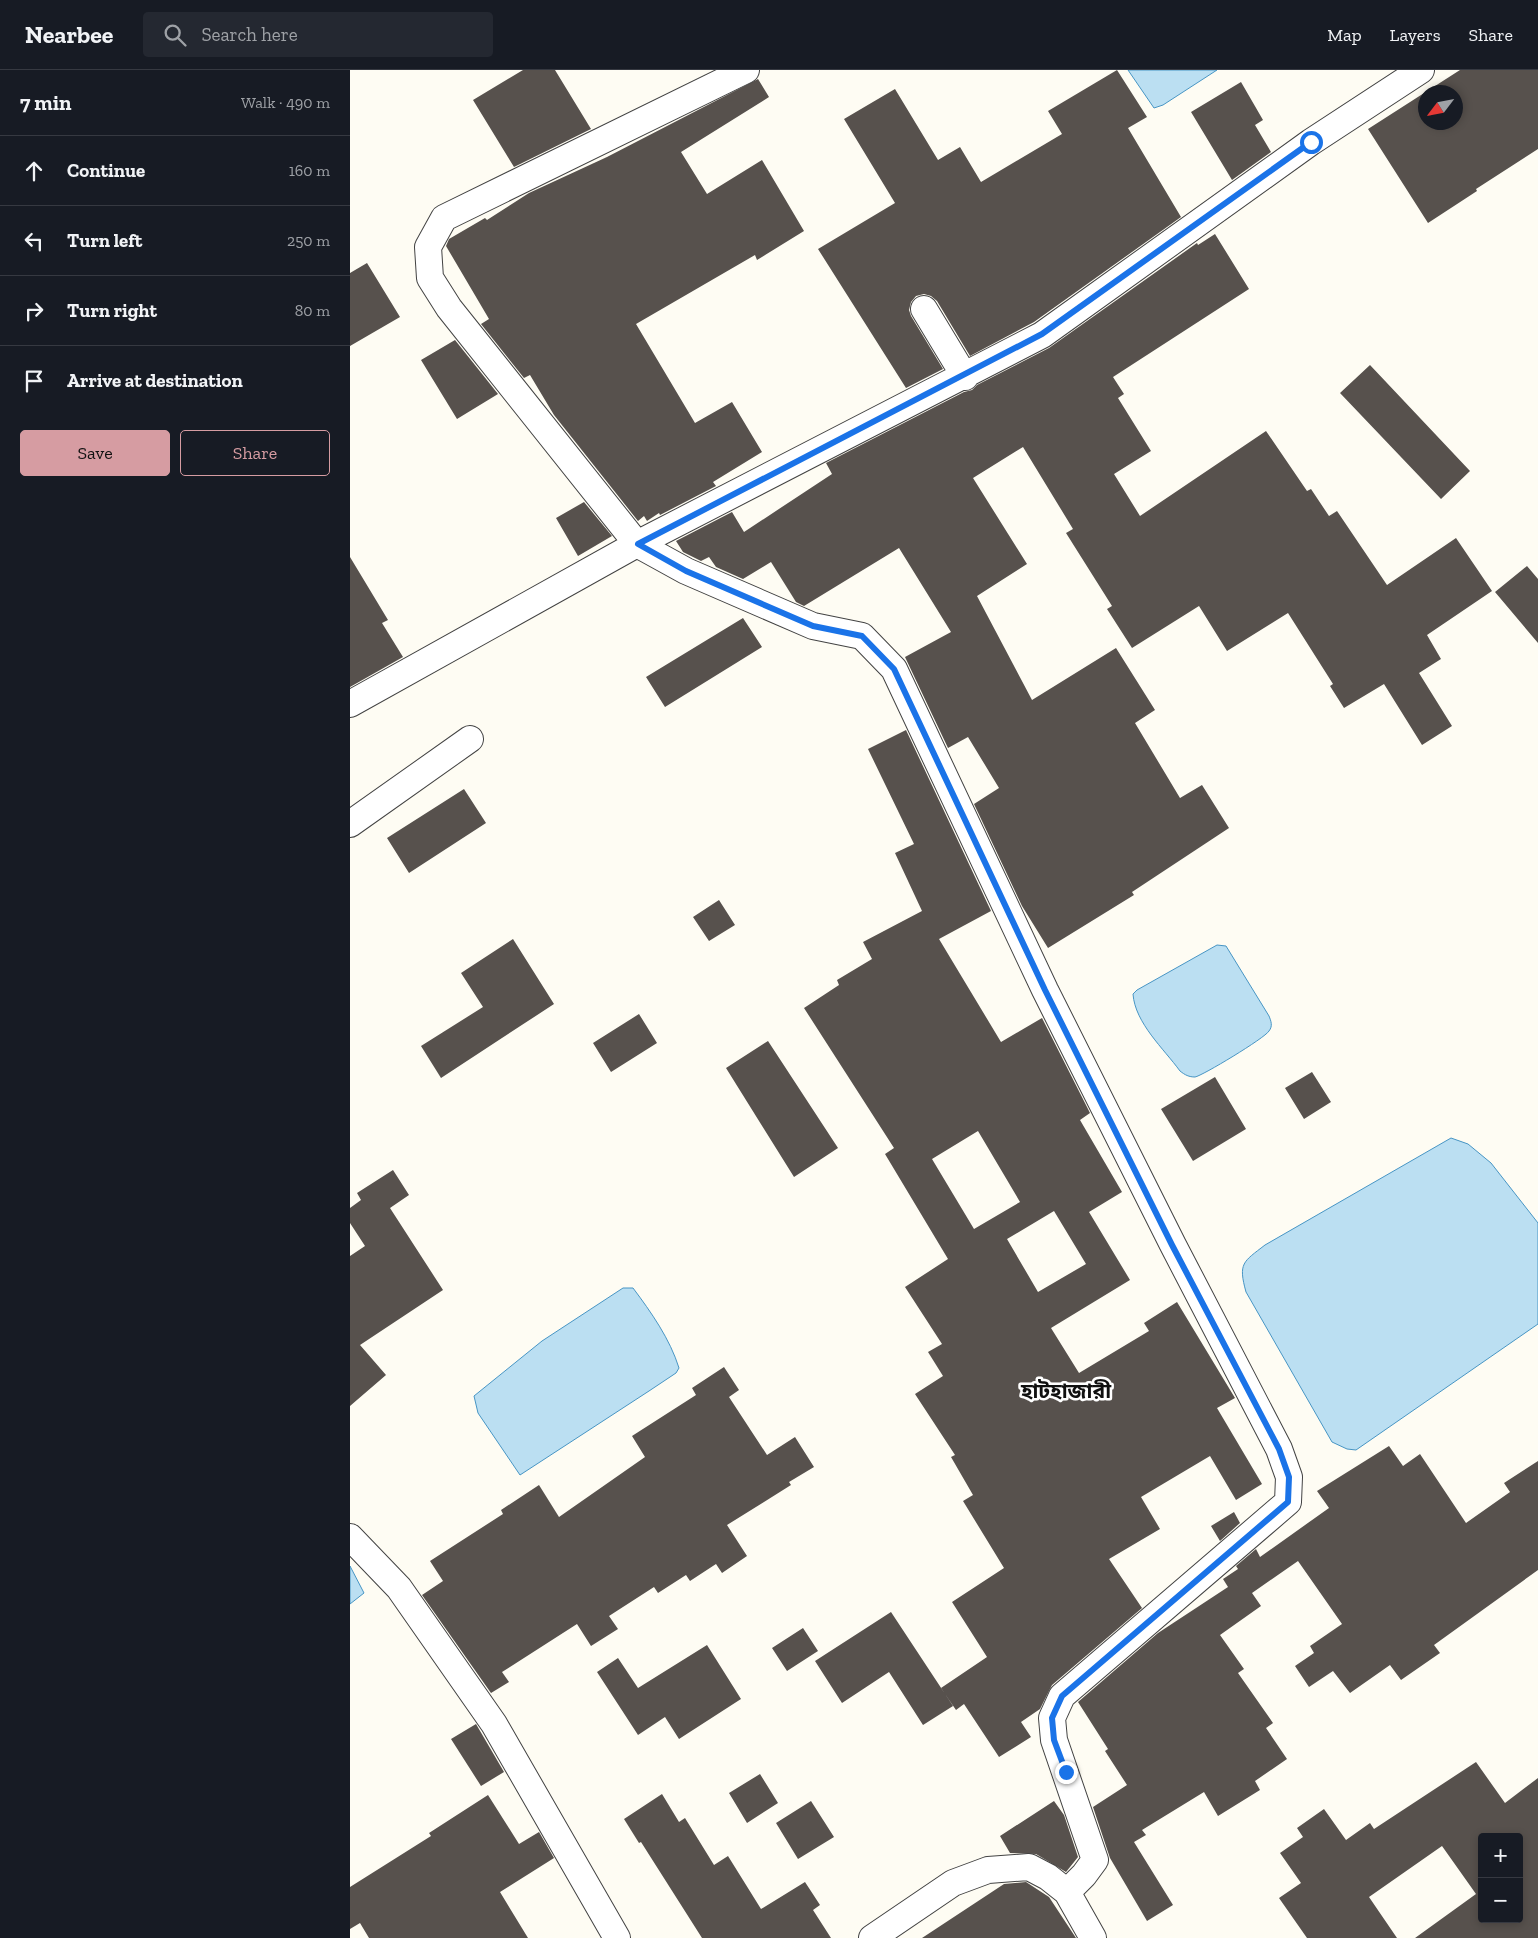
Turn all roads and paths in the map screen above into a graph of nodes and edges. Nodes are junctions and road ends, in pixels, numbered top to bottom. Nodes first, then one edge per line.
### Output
1 (746, 70) edge
2 (1421, 70) edge
3 (924, 309) dead end
4 (964, 376) junction
5 (638, 544) junction
6 (350, 704) edge
7 (470, 739) dead end
8 (350, 824) edge
9 (350, 1536) edge
10 (1067, 1892) junction
11 (617, 1938) edge
12 (872, 1938) edge
13 (1093, 1938) edge

1 - 5 street
2 - 4 street
3 - 4 street
4 - 5 street
5 - 6 street
5 - 10 street
7 - 8 street
9 - 11 street
10 - 12 street
10 - 13 street

